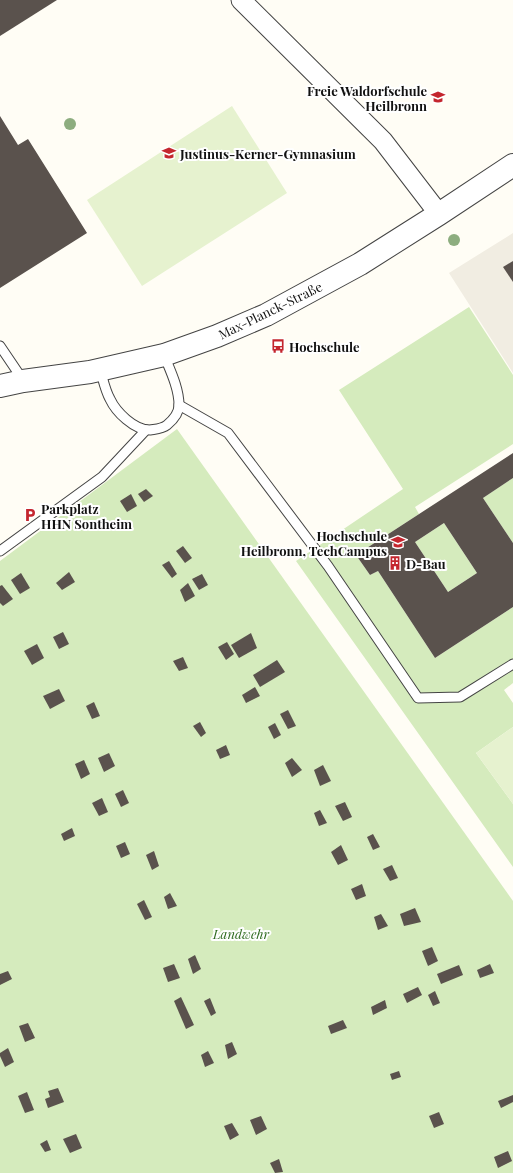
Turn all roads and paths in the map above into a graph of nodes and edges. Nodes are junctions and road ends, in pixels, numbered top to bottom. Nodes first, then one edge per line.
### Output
1 (241, 0) edge
2 (513, 165) edge
3 (439, 214) junction
4 (0, 346) edge
5 (164, 355) junction
6 (100, 370) junction
7 (23, 381) junction
8 (0, 386) edge
9 (179, 405) junction
10 (146, 430) junction
11 (0, 551) edge
12 (513, 664) edge

1 - 3 street
2 - 3 street, Max-Planck-Straße
3 - 5 street, Max-Planck-Straße
4 - 7 lane
5 - 6 street, Max-Planck-Straße
5 - 9 lane
6 - 7 street, Max-Planck-Straße
6 - 10 lane
7 - 8 street, Max-Planck-Straße
9 - 10 lane
9 - 12 lane
10 - 11 lane

